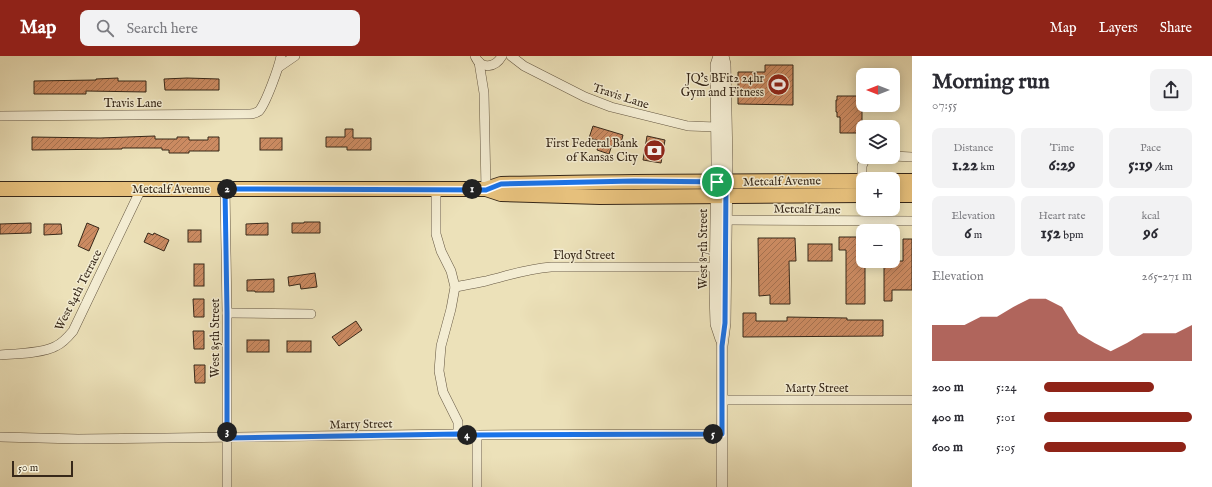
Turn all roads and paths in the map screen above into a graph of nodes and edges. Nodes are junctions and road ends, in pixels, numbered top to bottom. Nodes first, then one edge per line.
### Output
1 (281, 56) edge
2 (295, 56) edge
3 (502, 56) edge
4 (511, 56) edge
5 (719, 56) edge
6 (723, 56) edge
7 (476, 58) edge
8 (494, 64) junction
9 (524, 66) junction
10 (279, 67) junction
11 (484, 93) junction
12 (0, 116) edge
13 (717, 127) junction
14 (900, 156) edge
15 (912, 157) edge
16 (856, 181) edge
17 (900, 181) edge
18 (912, 181) edge
19 (721, 182) junction
20 (0, 188) edge
21 (141, 189) junction
22 (225, 189) junction
23 (436, 189) junction
24 (486, 190) junction
25 (900, 195) edge
26 (912, 195) edge
27 (856, 196) edge
28 (721, 197) junction
29 (726, 220) junction
30 (912, 221) edge
31 (715, 267) junction
32 (455, 287) junction
33 (227, 313) junction
34 (311, 314) dead end
35 (722, 346) junction
36 (0, 355) edge
37 (722, 400) junction
38 (912, 400) edge
39 (458, 434) junction
40 (722, 434) junction
41 (476, 435) junction
42 (0, 437) edge
43 (227, 438) junction
44 (227, 487) edge
45 (477, 487) edge
46 (722, 487) edge

1 - 10 street
2 - 10 street
3 - 8 street
4 - 9 street, Travis Lane
5 - 13 street, West 87th Street
6 - 19 street, West 87th Street
7 - 8 street, Travis Lane
7 - 11 street
8 - 9 street, Travis Lane
8 - 11 street
9 - 13 street, Travis Lane
10 - 12 street, Travis Lane
11 - 24 street
13 - 19 street, West 87th Street
14 - 15 street
16 - 19 main road, Metcalf Avenue
17 - 18 main road
19 - 24 main road, Metcalf Avenue
19 - 28 street, West 87th Street
20 - 21 main road, Metcalf Avenue
21 - 22 main road, Metcalf Avenue
21 - 36 street, West 84th Terrace
22 - 23 main road, Metcalf Avenue
22 - 33 street, West 85th Street
23 - 24 main road, Metcalf Avenue
23 - 32 street
24 - 28 main road, Metcalf Avenue
25 - 26 main road
27 - 28 main road, Metcalf Avenue
28 - 29 street, West 87th Street
28 - 31 street, West 87th Street
29 - 30 street, Metcalf Lane
29 - 35 street, West 87th Street
31 - 32 street, Floyd Street
31 - 35 street, West 87th Street
32 - 39 street
33 - 34 street
33 - 43 street, West 85th Street
35 - 37 street, West 87th Street
37 - 38 street, Marty Street
37 - 40 street, West 87th Street
39 - 41 street, Marty Street
39 - 43 street, Marty Street
40 - 41 street, Marty Street
40 - 46 street, West 87th Street
41 - 45 street
42 - 43 street, Marty Street
43 - 44 street, West 85th Street

